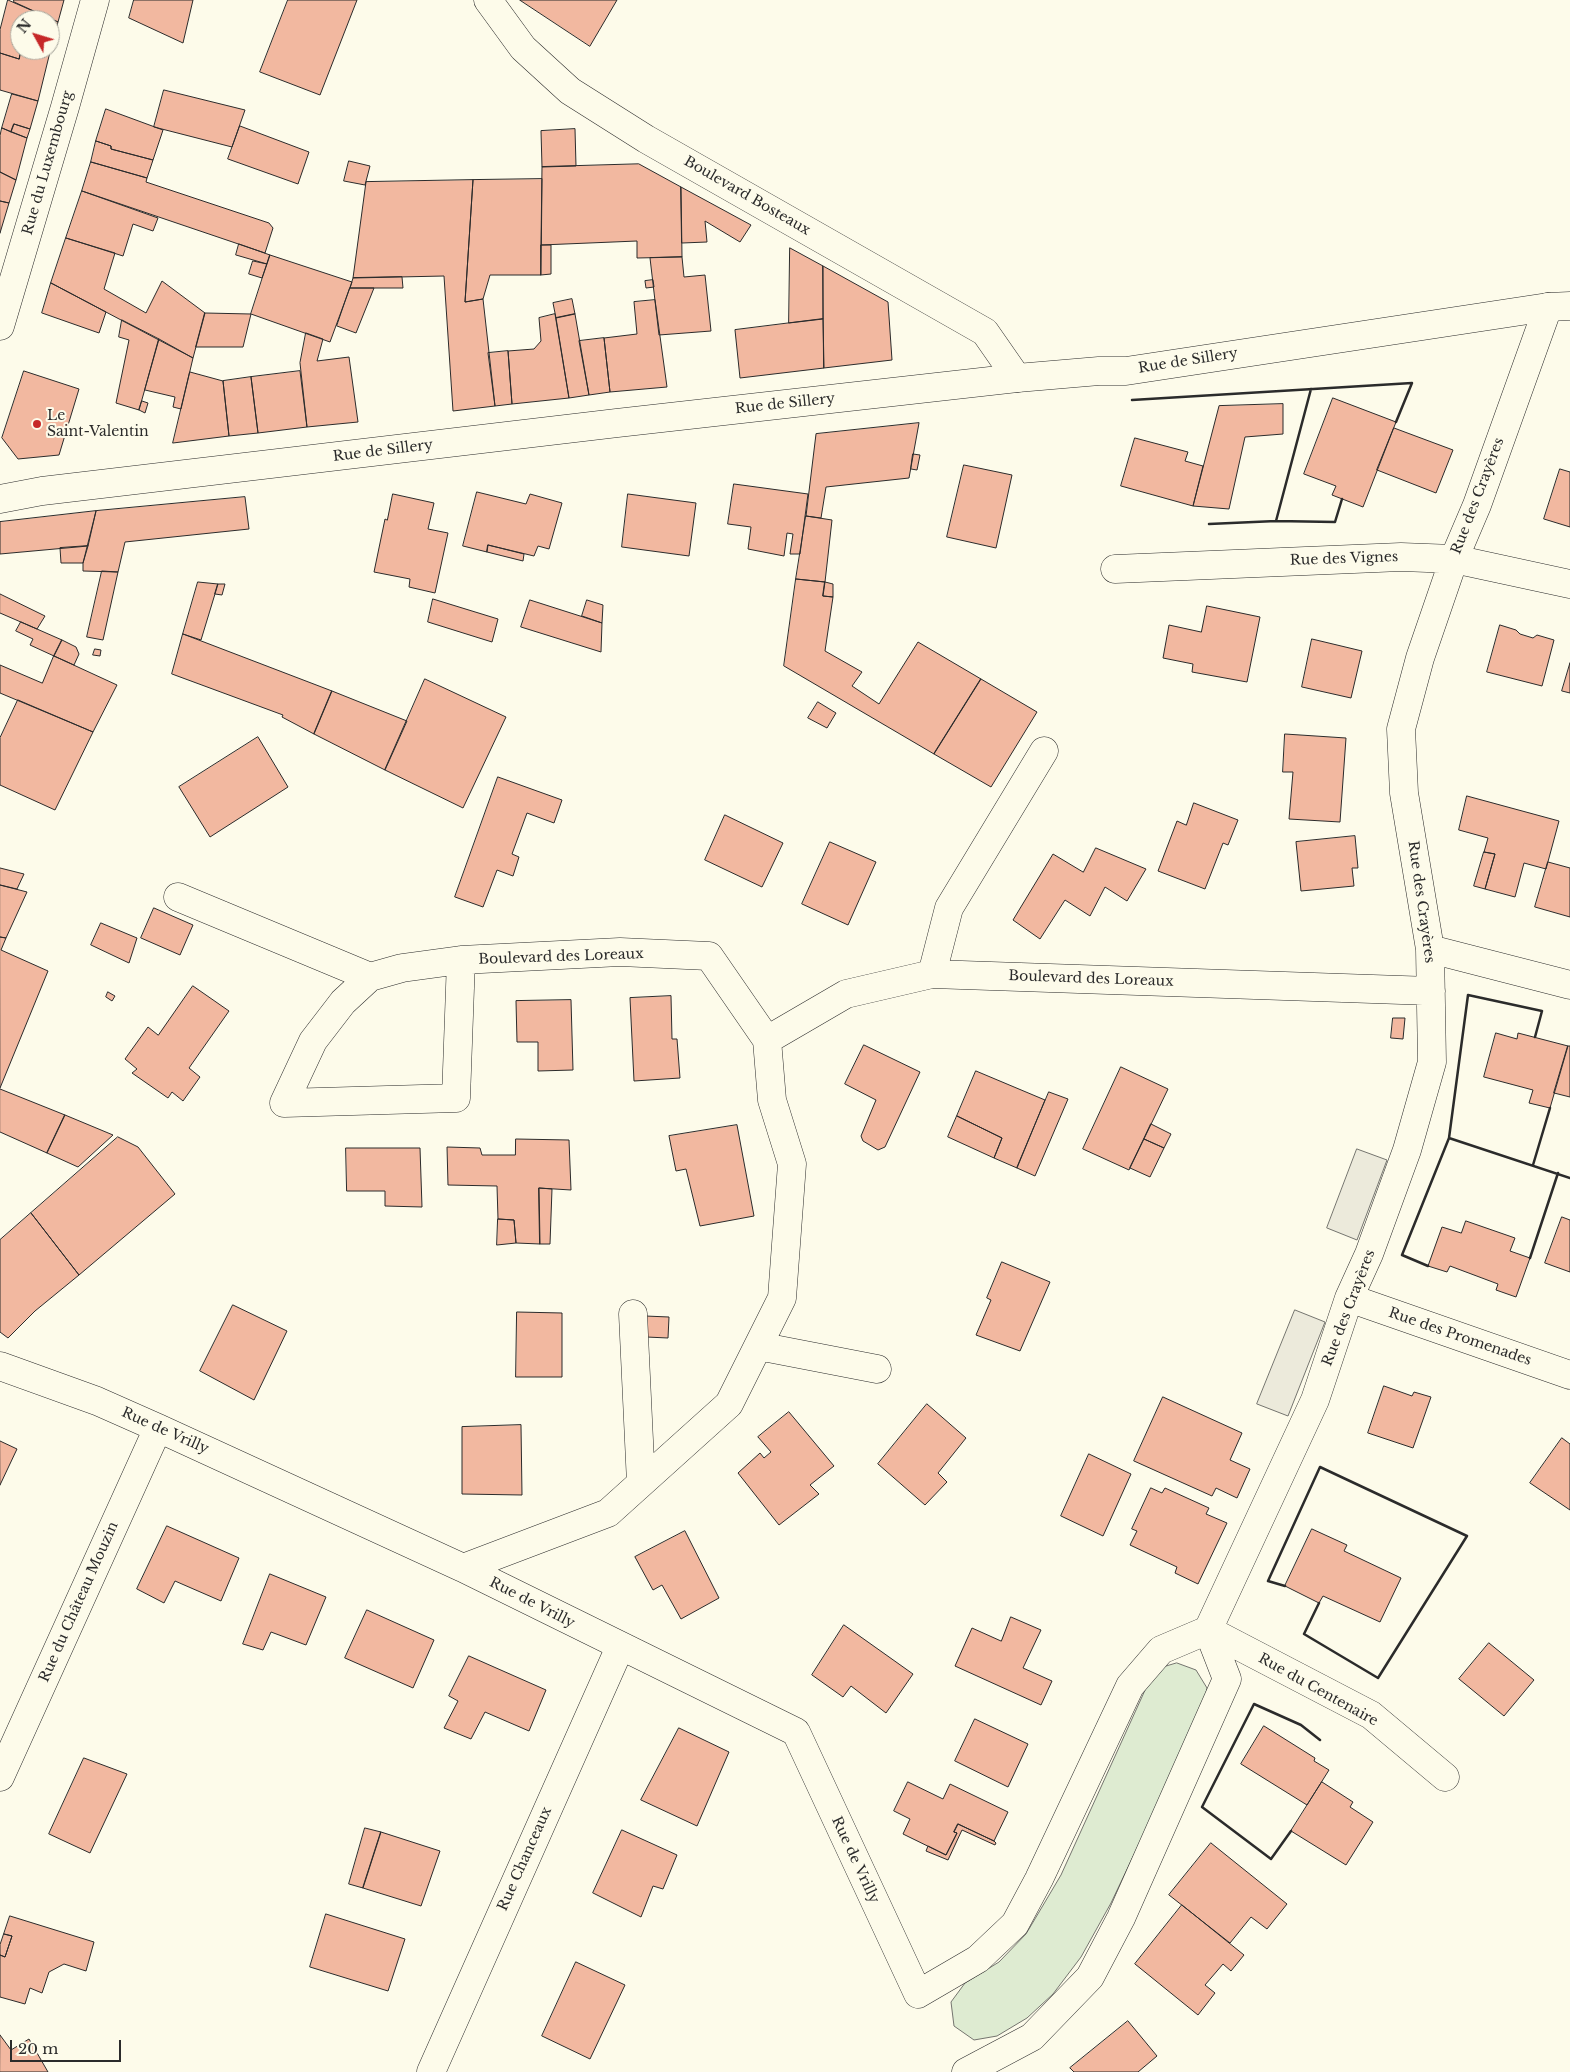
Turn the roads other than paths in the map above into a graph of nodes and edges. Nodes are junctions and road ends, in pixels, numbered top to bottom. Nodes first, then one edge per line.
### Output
1 (94, 0) edge
2 (488, 0) edge
3 (1559, 307) edge
4 (0, 326) edge
5 (1017, 378) junction
6 (0, 499) edge
7 (1454, 559) junction
8 (1115, 569) dead end
9 (1570, 584) edge
10 (1044, 751) dead end
11 (178, 897) dead end
12 (1430, 949) junction
13 (461, 960) junction
14 (932, 974) junction
15 (370, 977) junction
16 (1570, 985) edge
17 (1431, 991) junction
18 (766, 1040) junction
19 (1350, 1298) junction
20 (633, 1314) dead end
21 (758, 1346) junction
22 (0, 1366) edge
23 (878, 1369) dead end
24 (1570, 1375) edge
25 (158, 1428) junction
26 (641, 1483) junction
27 (463, 1568) junction
28 (1208, 1630) junction
29 (620, 1647) junction
30 (0, 1777) edge
31 (1445, 1777) dead end
32 (431, 2072) edge
33 (966, 2072) edge

1 - 4 street, Rue du Luxembourg
2 - 5 street, Boulevard Bosteaux
3 - 5 street, Rue de Sillery
3 - 7 street, Rue des Crayères
5 - 6 street, Rue de Sillery
7 - 8 street, Rue des Vignes
7 - 9 street, Rue des Vignes
7 - 12 street, Rue des Crayères
10 - 14 street
11 - 15 street
12 - 16 street
12 - 17 street, Rue des Crayères
13 - 15 street, Boulevard des Loreaux
13 - 15 street, Boulevard des Loreaux
13 - 18 street, Boulevard des Loreaux
14 - 17 street, Boulevard des Loreaux
14 - 18 street, Boulevard des Loreaux
17 - 19 street, Rue des Crayères
18 - 21 street, Boulevard des Loreaux
19 - 24 street, Rue des Promenades
19 - 28 street, Rue des Crayères
20 - 26 street
21 - 23 street
21 - 26 street, Boulevard des Loreaux
22 - 25 street, Rue de Vrilly
25 - 27 street, Rue de Vrilly
25 - 30 street, Rue du Château Mouzin
26 - 27 street, Boulevard des Loreaux
27 - 29 street, Rue de Vrilly
28 - 29 street, Rue de Vrilly
28 - 31 street, Rue du Centenaire
28 - 33 street
29 - 32 street, Rue Chanceaux

